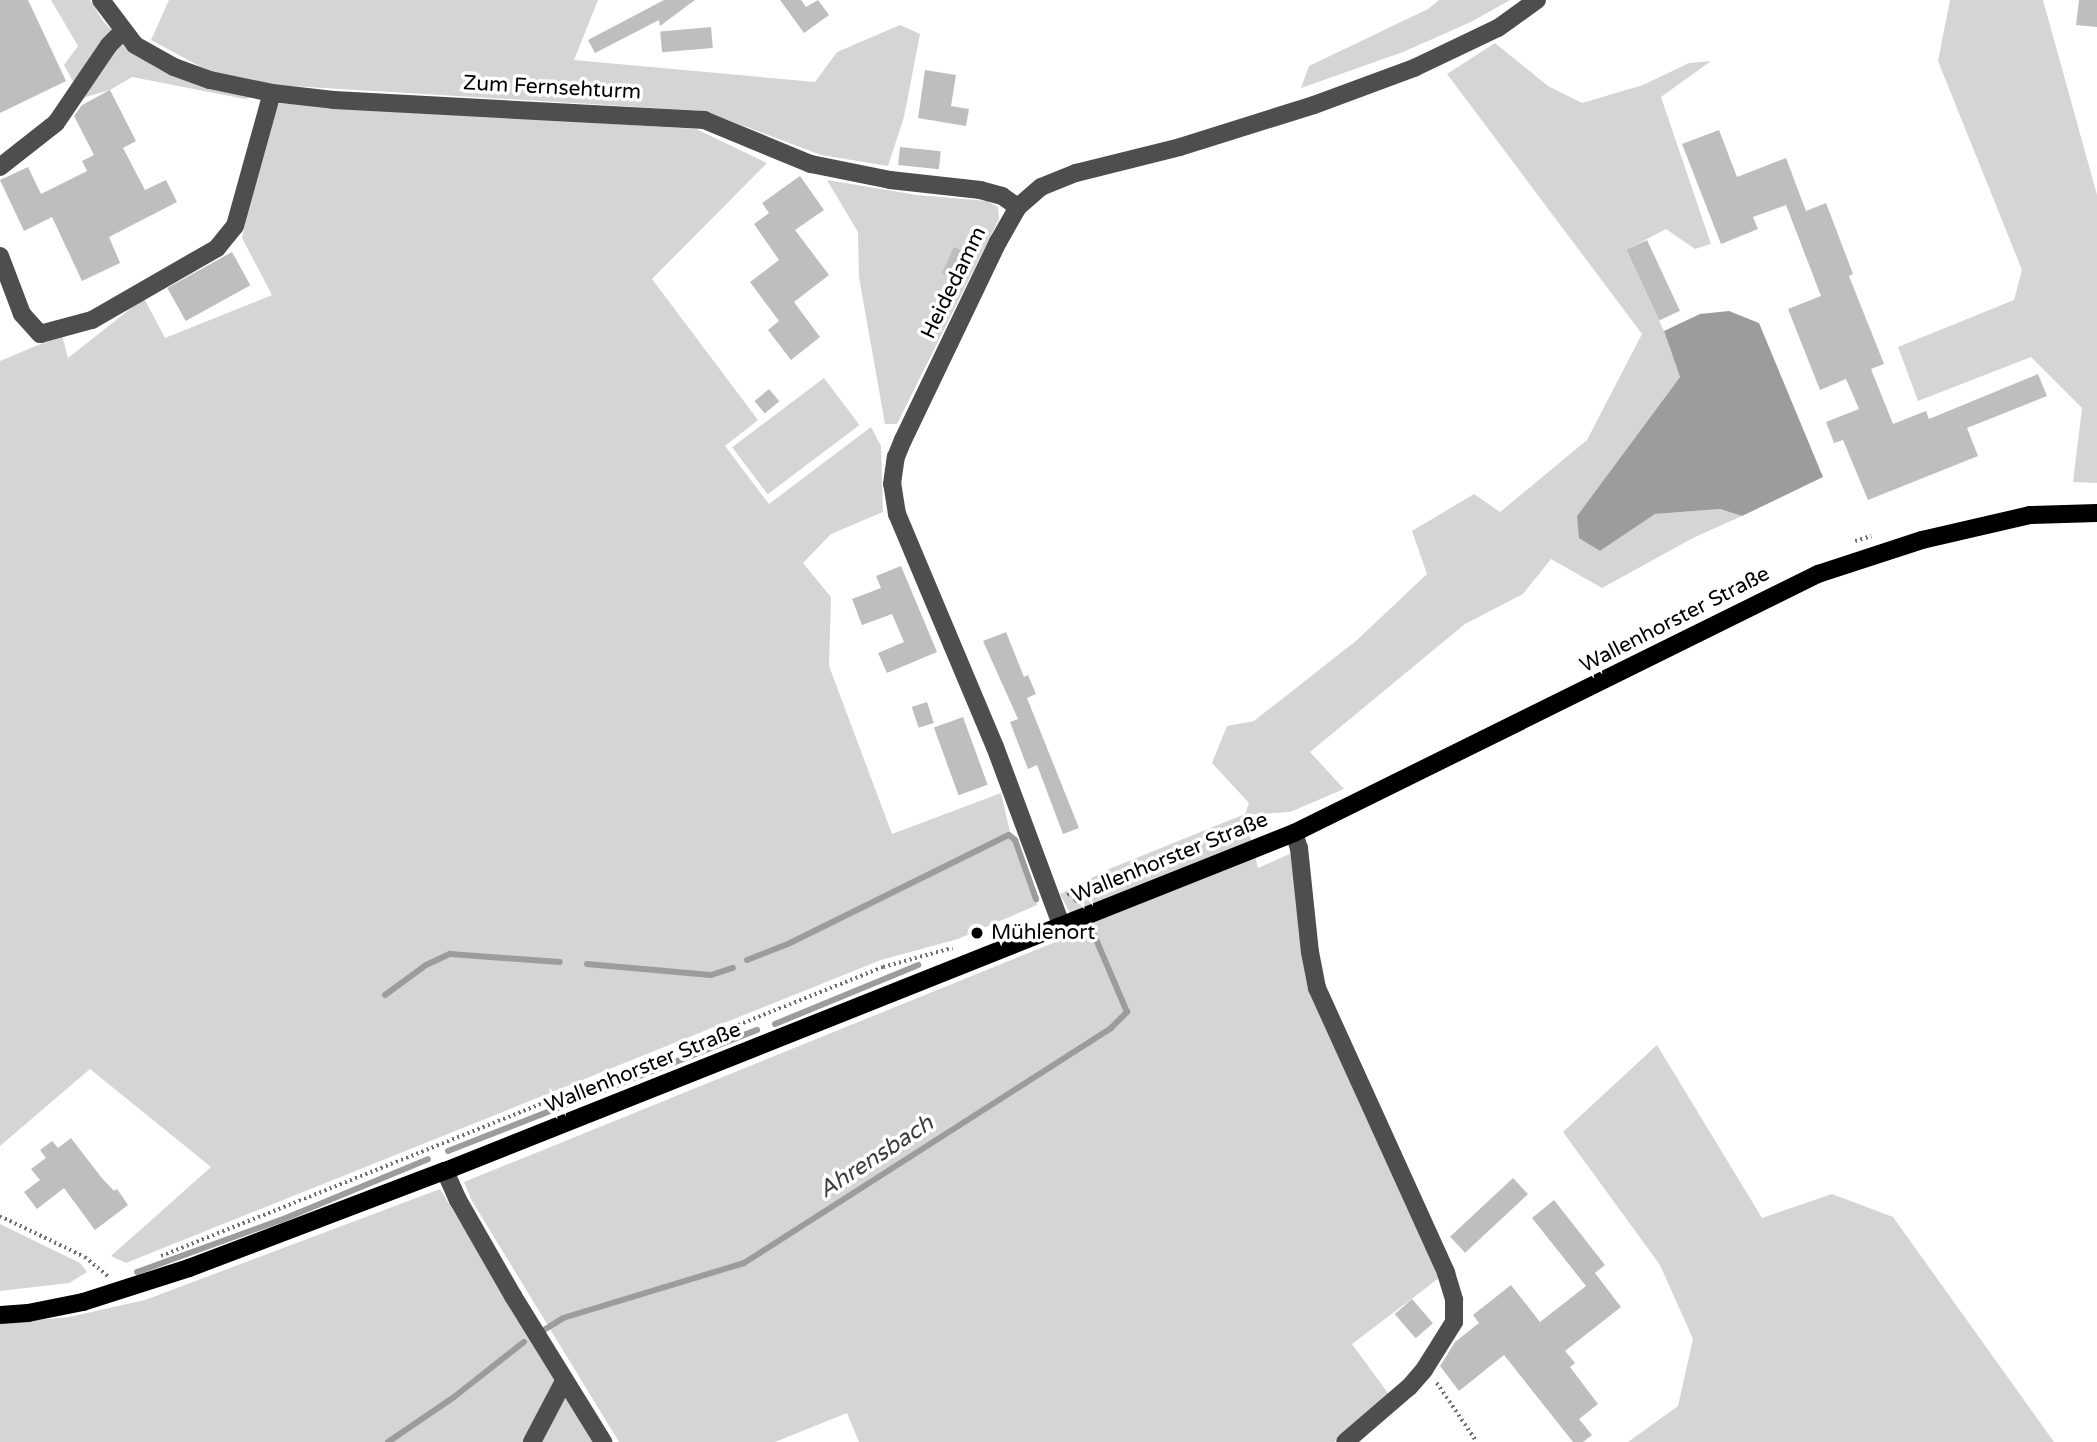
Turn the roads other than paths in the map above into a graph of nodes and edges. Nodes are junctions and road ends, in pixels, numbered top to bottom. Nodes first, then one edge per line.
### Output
1 (101, 0) edge
2 (1537, 0) edge
3 (123, 31) junction
4 (272, 93) junction
5 (0, 166) edge
6 (1018, 207) junction
7 (0, 256) edge
8 (2097, 513) edge
9 (1294, 832) junction
10 (1062, 927) junction
11 (446, 1171) junction
12 (0, 1315) edge
13 (564, 1381) junction
14 (532, 1442) edge
15 (603, 1442) edge
16 (1345, 1442) edge

1 - 3 street, Zum Fernsehturm
2 - 6 street, Heidedamm
3 - 4 street, Zum Fernsehturm
3 - 5 street
4 - 6 street, Zum Fernsehturm
4 - 7 street
6 - 10 street, Heidedamm
8 - 9 main road, Wallenhorster Straße
9 - 10 main road, Wallenhorster Straße
9 - 16 street, Wallenhorster Straße
10 - 11 main road, Wallenhorster Straße
11 - 12 main road, Wallenhorster Straße
11 - 13 street
13 - 14 street
13 - 15 street

